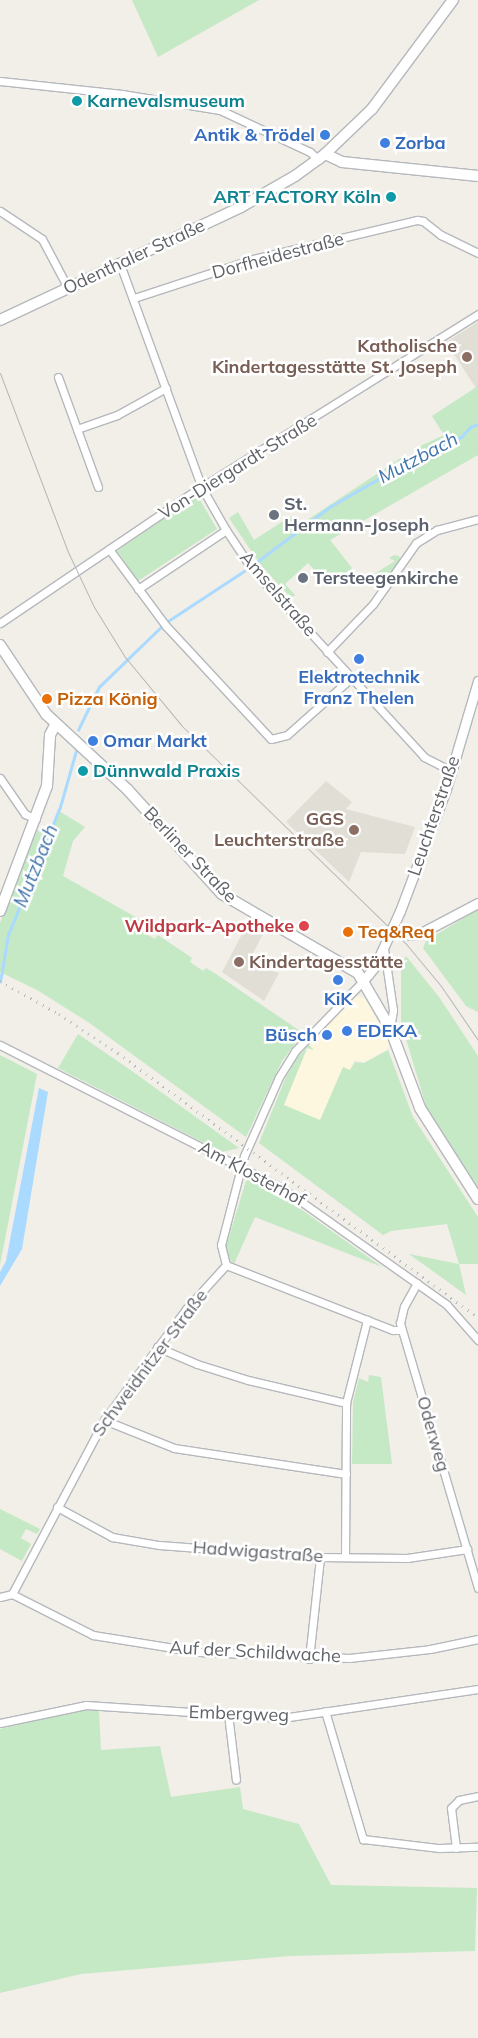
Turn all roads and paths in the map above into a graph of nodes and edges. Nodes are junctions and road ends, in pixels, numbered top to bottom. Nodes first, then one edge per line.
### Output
1 (453, 0) edge
2 (0, 81) edge
3 (322, 157) junction
4 (478, 176) edge
5 (0, 211) edge
6 (478, 253) edge
7 (120, 264) junction
8 (68, 288) junction
9 (134, 298) junction
10 (478, 314) edge
11 (0, 320) edge
12 (58, 377) dead end
13 (166, 388) junction
14 (77, 429) junction
15 (98, 487) dead end
16 (202, 488) junction
17 (478, 519) edge
18 (226, 530) junction
19 (109, 549) junction
20 (138, 589) junction
21 (0, 623) edge
22 (0, 645) edge
23 (327, 652) junction
24 (351, 678) junction
25 (478, 681) edge
26 (56, 723) junction
27 (451, 771) junction
28 (0, 778) edge
29 (36, 819) junction
30 (478, 903) edge
31 (0, 911) edge
32 (394, 928) junction
33 (384, 949) junction
34 (363, 981) junction
35 (390, 1028) junction
36 (0, 1045) edge
37 (242, 1166) junction
38 (478, 1199) edge
39 (226, 1264) junction
40 (417, 1283) junction
41 (367, 1320) junction
42 (402, 1330) junction
43 (478, 1340) edge
44 (157, 1347) junction
45 (346, 1403) junction
46 (104, 1420) junction
47 (346, 1474) junction
48 (56, 1507) junction
49 (467, 1549) junction
50 (320, 1557) junction
51 (345, 1557) junction
52 (478, 1588) edge
53 (12, 1594) junction
54 (0, 1597) edge
55 (478, 1639) edge
56 (309, 1659) junction
57 (478, 1689) edge
58 (325, 1711) junction
59 (228, 1714) junction
60 (0, 1723) edge
61 (236, 1780) dead end
62 (478, 1796) edge
63 (477, 1846) dead end
64 (456, 1848) junction

1 - 3 main road, Odenthaler Straße
2 - 3 street
3 - 4 main road
3 - 7 main road, Odenthaler Straße
5 - 8 street
6 - 9 street, Dorfheidestraße
7 - 8 main road, Odenthaler Straße
7 - 9 street, Amselstraße
8 - 11 main road, Odenthaler Straße
9 - 13 street, Amselstraße
10 - 16 street, Von-Diergardt-Straße
12 - 14 street
13 - 14 street
13 - 16 street, Amselstraße
14 - 15 street
16 - 18 street, Amselstraße
16 - 19 street, Von-Diergardt-Straße
17 - 23 street
18 - 20 street
18 - 23 street, Amselstraße
19 - 20 street
19 - 21 street, Von-Diergardt-Straße
20 - 24 street
22 - 26 main road, Berliner Straße
23 - 24 street, Amselstraße
24 - 27 street, Amselstraße
25 - 27 street, Leuchterstraße
26 - 29 main road
26 - 34 main road, Berliner Straße
27 - 32 street, Leuchterstraße
28 - 29 street
29 - 31 main road
30 - 32 street
32 - 33 street, Leuchterstraße
33 - 34 street, Leuchterstraße
33 - 35 street
34 - 35 main road, Berliner Straße
34 - 37 street, Leuchterstraße
35 - 38 main road, Berliner Straße
36 - 37 street, Am Klosterhof
37 - 39 street
37 - 40 street, Am Klosterhof
39 - 41 street
39 - 44 street, Schweidnitzer Straße
40 - 42 street, Oderweg
40 - 43 street, Am Klosterhof
41 - 42 street
41 - 45 street
42 - 49 street, Oderweg
44 - 45 street
44 - 46 street, Schweidnitzer Straße
45 - 47 street
46 - 47 street
46 - 48 street, Schweidnitzer Straße
47 - 51 street
48 - 50 street, Hadwigastraße
48 - 53 street, Schweidnitzer Straße
49 - 51 street, Hadwigastraße
49 - 52 street, Oderweg
50 - 51 street, Hadwigastraße
50 - 56 street
53 - 54 street
53 - 56 street, Auf der Schildwache
55 - 56 street, Auf der Schildwache
57 - 58 street, Embergweg
58 - 59 street, Embergweg
58 - 64 street
59 - 60 street, Embergweg
59 - 61 street
62 - 64 street
63 - 64 street

